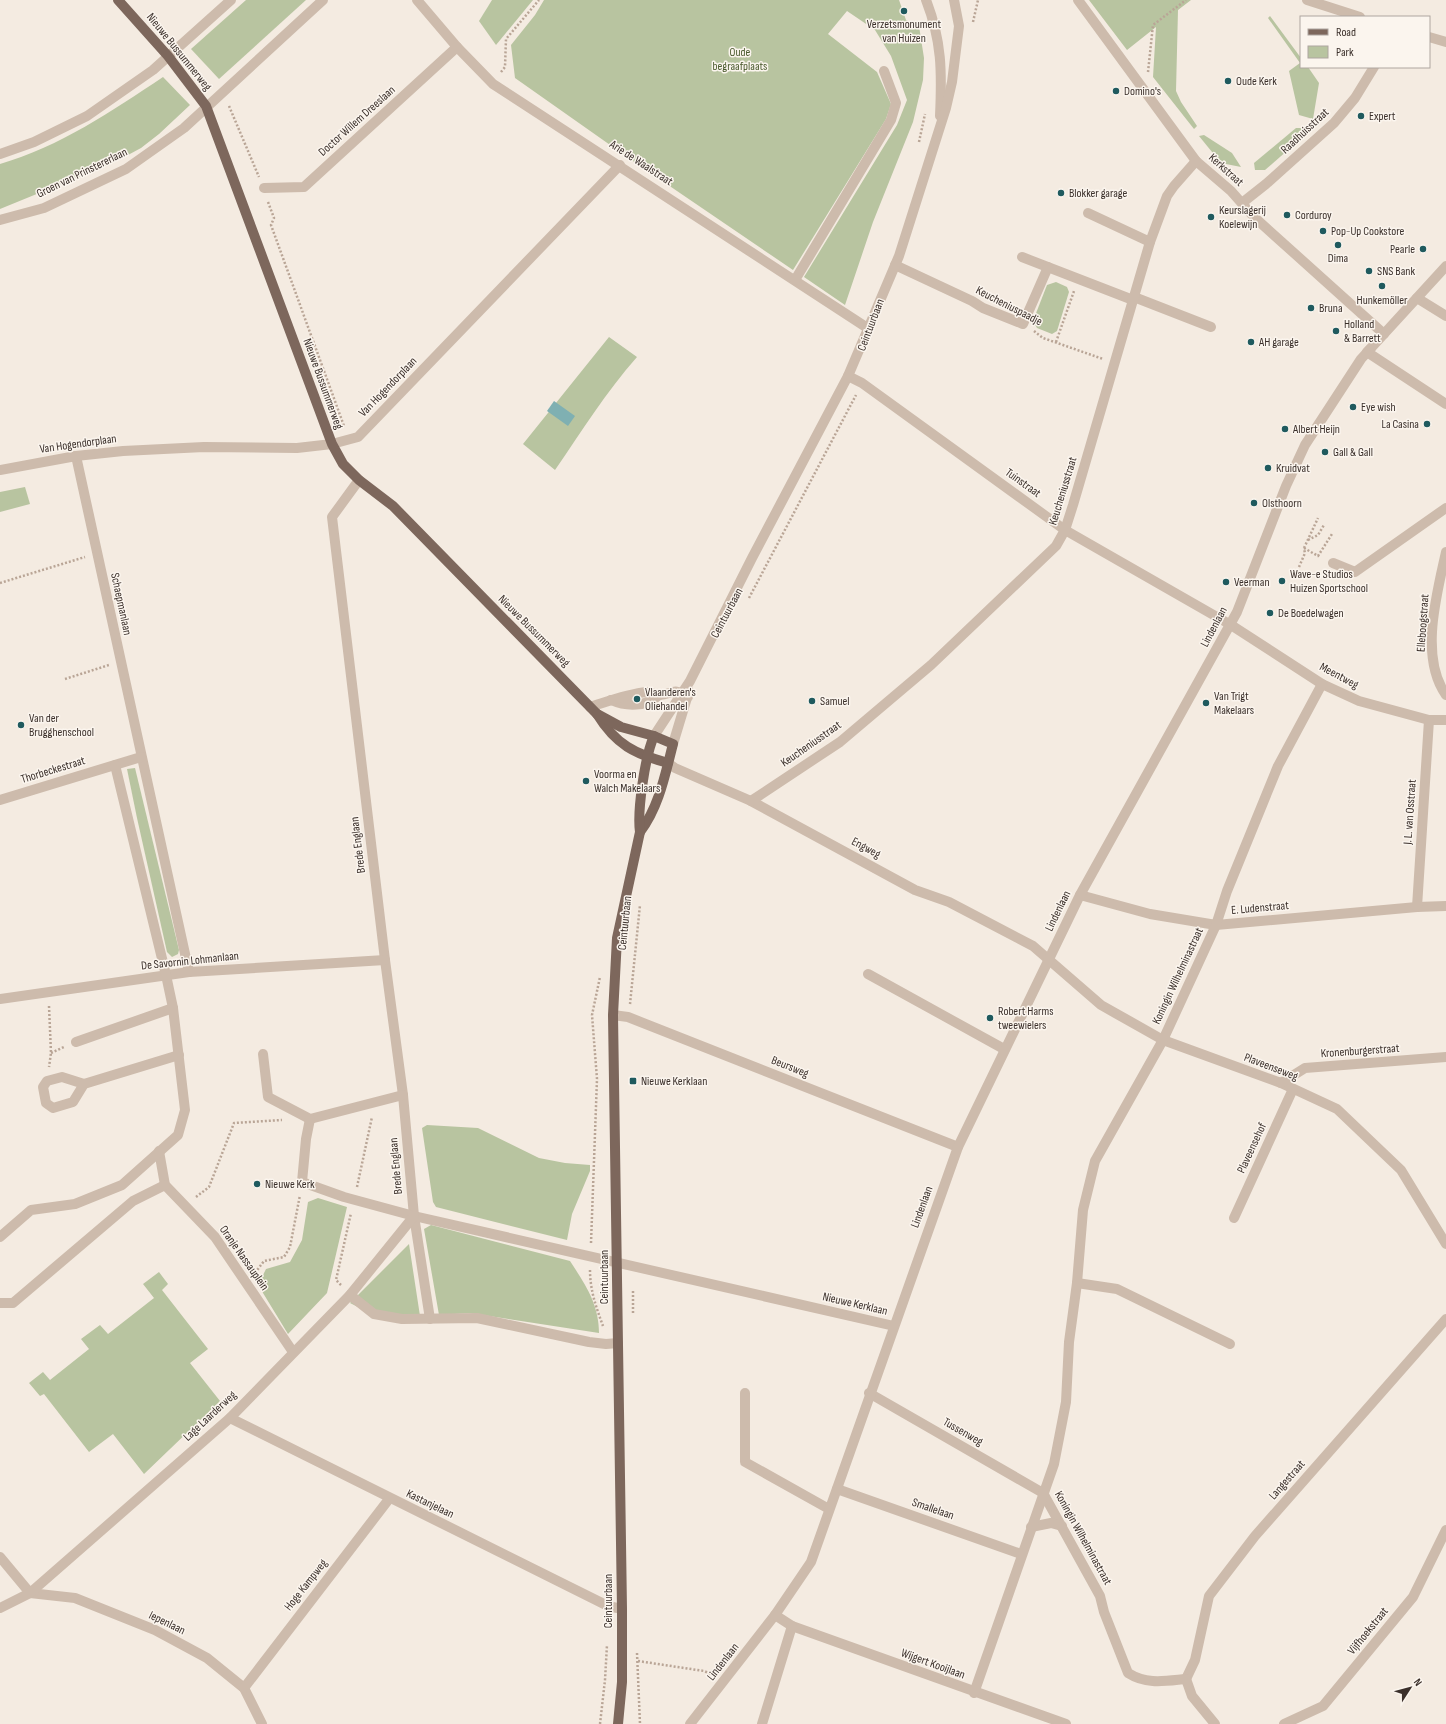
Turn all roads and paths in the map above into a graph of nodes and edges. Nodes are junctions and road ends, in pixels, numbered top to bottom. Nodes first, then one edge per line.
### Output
1 (118, 0) edge
2 (231, 0) edge
3 (324, 0) edge
4 (417, 0) edge
5 (539, 0) edge
6 (927, 0) edge
7 (954, 0) edge
8 (978, 0) edge
9 (1078, 0) edge
10 (1186, 0) edge
11 (1307, 0) edge
12 (1357, 16) edge
13 (972, 25) dead end
14 (1430, 37) edge
15 (1446, 42) edge
16 (457, 47) junction
17 (168, 56) junction
18 (1373, 68) edge
19 (884, 71) dead end
20 (493, 84) junction
21 (224, 90) junction
22 (1145, 93) junction
23 (206, 106) junction
24 (939, 128) junction
25 (0, 154) edge
26 (1196, 161) junction
27 (620, 165) junction
28 (264, 188) junction
29 (1242, 203) junction
30 (1088, 213) dead end
31 (0, 220) edge
32 (1150, 242) junction
33 (1022, 257) dead end
34 (895, 265) junction
35 (1446, 266) edge
36 (1048, 267) junction
37 (1078, 279) junction
38 (795, 280) junction
39 (1417, 298) junction
40 (1133, 299) junction
41 (1446, 316) edge
42 (1023, 324) junction
43 (1211, 327) dead end
44 (869, 329) junction
45 (1384, 334) junction
46 (1056, 342) junction
47 (1367, 352) junction
48 (1115, 363) junction
49 (848, 376) junction
50 (862, 383) junction
51 (1446, 404) edge
52 (349, 439) junction
53 (332, 444) junction
54 (76, 456) junction
55 (0, 470) edge
56 (359, 480) junction
57 (1446, 508) edge
58 (1318, 518) dead end
59 (1324, 526) dead end
60 (1065, 530) junction
61 (1332, 534) dead end
62 (1308, 540) junction
63 (1304, 548) junction
64 (1446, 552) edge
65 (97, 553) junction
66 (1333, 563) dead end
67 (1299, 568) dead end
68 (0, 583) edge
69 (749, 599) dead end
70 (1231, 625) junction
71 (120, 662) junction
72 (65, 679) dead end
73 (1322, 684) junction
74 (685, 695) junction
75 (1446, 695) edge
76 (594, 710) junction
77 (1429, 720) junction
78 (1446, 720) edge
79 (654, 736) junction
80 (673, 744) junction
81 (141, 757) junction
82 (648, 757) junction
83 (668, 763) junction
84 (115, 765) junction
85 (0, 800) edge
86 (751, 801) junction
87 (640, 832) junction
88 (1080, 894) junction
89 (640, 902) dead end
90 (1446, 906) edge
91 (1417, 907) junction
92 (1216, 925) junction
93 (384, 960) junction
94 (1048, 960) junction
95 (189, 972) junction
96 (868, 974) dead end
97 (166, 975) junction
98 (48, 991) junction
99 (0, 999) edge
100 (173, 1008) junction
101 (613, 1015) junction
102 (628, 1017) junction
103 (1163, 1040) junction
104 (76, 1042) dead end
105 (1004, 1049) junction
106 (263, 1054) dead end
107 (179, 1055) junction
108 (1446, 1057) edge
109 (47, 1081) junction
110 (1281, 1083) junction
111 (84, 1084) junction
112 (1293, 1089) junction
113 (403, 1095) junction
114 (310, 1119) junction
115 (286, 1120) dead end
116 (958, 1147) junction
117 (159, 1151) junction
118 (302, 1182) junction
119 (122, 1185) junction
120 (165, 1185) junction
121 (133, 1201) junction
122 (185, 1206) junction
123 (414, 1216) junction
124 (1234, 1218) dead end
125 (0, 1237) edge
126 (1446, 1244) edge
127 (617, 1263) junction
128 (1077, 1283) junction
129 (247, 1284) junction
130 (350, 1295) junction
131 (0, 1303) edge
132 (430, 1319) junction
133 (1446, 1319) edge
134 (894, 1326) junction
135 (618, 1343) junction
136 (1230, 1344) dead end
137 (293, 1352) junction
138 (745, 1393) dead end
139 (869, 1394) junction
140 (230, 1418) junction
141 (837, 1489) junction
142 (1043, 1493) junction
143 (389, 1499) junction
144 (829, 1510) junction
145 (1062, 1526) junction
146 (1031, 1527) junction
147 (1446, 1530) edge
148 (1021, 1554) junction
149 (0, 1557) edge
150 (30, 1593) junction
151 (0, 1608) edge
152 (622, 1609) junction
153 (776, 1615) junction
154 (792, 1626) junction
155 (638, 1661) dead end
156 (1186, 1679) junction
157 (724, 1681) junction
158 (244, 1688) junction
159 (974, 1692) junction
160 (601, 1717) dead end
161 (262, 1724) edge
162 (600, 1724) edge
163 (618, 1724) edge
164 (690, 1724) edge
165 (762, 1724) edge
166 (1066, 1724) edge
167 (1215, 1724) edge
168 (1284, 1724) edge

1 - 17 main road, Nieuwe Bussummerweg
2 - 17 street
3 - 21 street, Groen van Prinstererlaan
4 - 16 street, Arie de Waalstraat
5 - 20 path
6 - 24 street, Ceintuurbaan
7 - 24 street, Ceintuurbaan
8 - 13 path
9 - 22 street, Kerkstraat
10 - 22 path
11 - 12 street
14 - 15 street
16 - 20 street, Arie de Waalstraat
16 - 28 street, Doctor Willem Dreeslaan
17 - 23 main road, Nieuwe Bussummerweg
17 - 25 street
18 - 29 street, Raadhuisstraat
19 - 38 street
20 - 27 street, Arie de Waalstraat
21 - 23 street, Groen van Prinstererlaan
21 - 28 path
22 - 26 street, Kerkstraat
23 - 31 street, Groen van Prinstererlaan
23 - 53 main road, Nieuwe Bussummerweg
24 - 34 street, Ceintuurbaan
26 - 29 street, Kerkstraat
26 - 32 street, Keucheniusstraat
27 - 38 street, Arie de Waalstraat
27 - 52 street, Van Hogendorplaan
28 - 52 path
29 - 45 street, Kerkstraat
30 - 32 street
32 - 40 street, Keucheniusstraat
33 - 36 street
34 - 42 street, Keucheniuspaadje
34 - 44 street, Ceintuurbaan
35 - 39 street, Lindenlaan
36 - 37 street
36 - 42 street
37 - 40 street
37 - 46 path
38 - 44 street, Arie de Waalstraat
39 - 41 street
39 - 45 street, Lindenlaan
40 - 43 street
40 - 48 street, Keucheniusstraat
42 - 46 path, Keucheniuspaadje
44 - 49 street, Ceintuurbaan
45 - 47 street, Lindenlaan
46 - 48 path, Keucheniuspaadje
47 - 51 street
47 - 70 street, Lindenlaan
48 - 60 street, Keucheniusstraat
49 - 50 street, Tuinstraat
49 - 74 street, Ceintuurbaan
50 - 60 street, Tuinstraat
50 - 69 path, Ceintuurbaan
52 - 53 street, Van Hogendorplaan
53 - 54 street, Van Hogendorplaan
53 - 56 main road, Nieuwe Bussummerweg
54 - 55 street, Van Hogendorplaan
54 - 65 street, Schaepmanlaan
56 - 76 main road, Nieuwe Bussummerweg
56 - 93 street, Brede Englaan
57 - 66 street
58 - 62 path
59 - 62 path
60 - 70 street, Tuinstraat
60 - 86 street, Keucheniusstraat
61 - 63 path
62 - 63 path
63 - 67 path
64 - 75 street, Elleboogstraat
65 - 68 path
65 - 71 street, Schaepmanlaan
70 - 73 street, Meentweg
70 - 88 street, Lindenlaan
71 - 72 path
71 - 81 street, Schaepmanlaan
73 - 77 street, Meentweg
73 - 92 street, Koningin Wilhelminastraat
74 - 76 street
74 - 79 street, Ceintuurbaan
74 - 80 street, Ceintuurbaan
76 - 79 main road, Nieuwe Bussummerweg
76 - 82 main road, Nieuwe Bussummerweg
77 - 78 street, Meentweg
77 - 91 street, J. L. van Osstraat
79 - 80 main road, Nieuwe Bussummerweg
79 - 82 main road, Ceintuurbaan
80 - 83 main road, Ceintuurbaan
81 - 84 street
81 - 95 street, Schaepmanlaan
82 - 83 main road, Nieuwe Bussummerweg
82 - 87 main road, Ceintuurbaan
83 - 86 street, Engweg
83 - 87 main road, Ceintuurbaan
84 - 85 street, Thorbeckestraat
84 - 97 street
86 - 94 street, Engweg
87 - 101 main road, Ceintuurbaan
88 - 92 street, E. Ludenstraat
88 - 94 street, Lindenlaan
89 - 102 path, Ceintuurbaan
90 - 91 street, E. Ludenstraat
91 - 92 street, E. Ludenstraat
92 - 103 street, Koningin Wilhelminastraat
93 - 95 street, De Savornin Lohmanlaan
93 - 113 street, Brede Englaan
94 - 103 street, Plaveenseweg
94 - 105 street, Lindenlaan
95 - 97 street, De Savornin Lohmanlaan
96 - 105 street
97 - 98 street, De Savornin Lohmanlaan
97 - 100 street
98 - 99 street, De Savornin Lohmanlaan
98 - 109 path
100 - 104 street
100 - 107 street
101 - 102 street, Beursweg
101 - 127 main road, Ceintuurbaan
102 - 116 street, Beursweg
103 - 110 street, Plaveenseweg
103 - 128 street, Koningin Wilhelminastraat
105 - 116 street, Lindenlaan
106 - 114 street
107 - 111 street
107 - 117 street
108 - 110 street, Kronenburgerstraat
109 - 111 street
109 - 111 street
110 - 112 street, Plaveenseweg
112 - 124 street, Plaveensehof
112 - 126 street, Plaveenseweg
113 - 114 street
113 - 123 street, Brede Englaan
114 - 118 street
115 - 122 path
116 - 134 street, Lindenlaan
117 - 119 street
117 - 120 street
118 - 123 street, Nieuwe Kerklaan
118 - 129 path
119 - 121 street
119 - 125 street
120 - 121 street
120 - 122 street, Oranje Nassauplein
121 - 131 street
122 - 129 street, Oranje Nassauplein
123 - 127 street, Nieuwe Kerklaan
123 - 130 street, Lage Laarderweg
123 - 132 street, Brede Englaan
127 - 134 street, Nieuwe Kerklaan
127 - 135 main road, Ceintuurbaan
128 - 136 street
128 - 142 street, Koningin Wilhelminastraat
129 - 137 street, Oranje Nassauplein
130 - 132 street
130 - 137 street, Lage Laarderweg
132 - 135 street
133 - 156 street, Langestraat
134 - 139 street, Lindenlaan
135 - 152 main road, Ceintuurbaan
137 - 140 street, Lage Laarderweg
138 - 144 street
139 - 141 street, Lindenlaan
139 - 142 street, Tussenweg
140 - 143 street, Kastanjelaan
140 - 150 street, Lage Laarderweg
141 - 144 street, Lindenlaan
141 - 148 street, Smallelaan
142 - 145 street, Koningin Wilhelminastraat
142 - 146 street
143 - 152 street, Kastanjelaan
143 - 158 street, Hoge Kampweg
144 - 153 street, Lindenlaan
145 - 146 street
145 - 156 street, Koningin Wilhelminastraat
146 - 148 street
147 - 168 street, Vijfhoekstraat
148 - 159 street
149 - 150 street
150 - 151 street, Lage Laarderweg
150 - 158 street, Iepenlaan
152 - 163 main road, Ceintuurbaan
153 - 154 street
153 - 157 street, Lindenlaan
154 - 159 street, Wijgert Kooijlaan
154 - 165 street
155 - 157 path
156 - 167 street
157 - 164 street, Lindenlaan
158 - 161 street, Iepenlaan
159 - 166 street, Wijgert Kooijlaan
160 - 162 path

